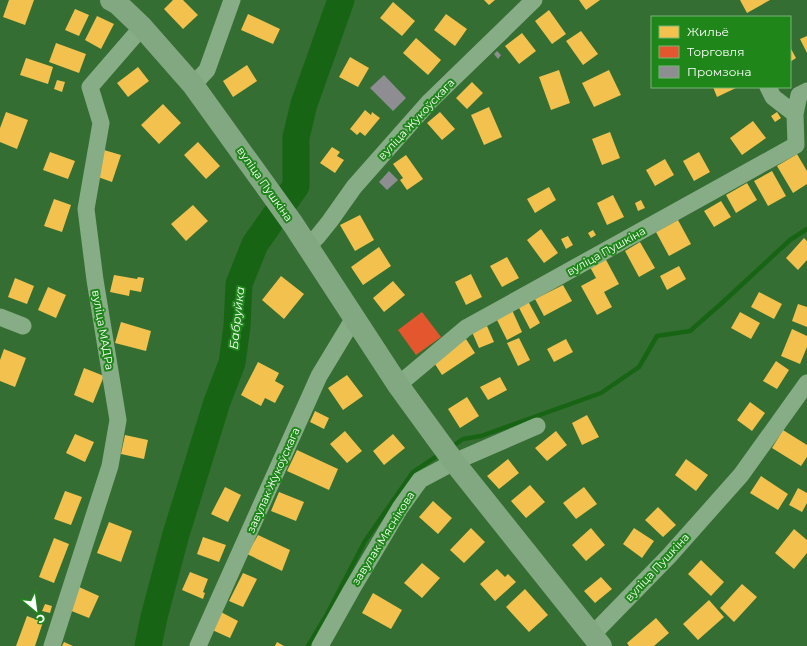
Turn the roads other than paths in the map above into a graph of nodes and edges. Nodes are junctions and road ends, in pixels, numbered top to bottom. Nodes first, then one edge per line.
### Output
1 (111, 0) edge
2 (232, 0) edge
3 (534, 0) edge
4 (142, 27) junction
5 (194, 85) junction
6 (768, 88) edge
7 (807, 91) edge
8 (795, 114) junction
9 (308, 246) junction
10 (0, 317) edge
11 (354, 318) junction
12 (23, 326) dead end
13 (807, 383) edge
14 (398, 385) junction
15 (537, 426) dead end
16 (448, 454) junction
17 (597, 641) edge
18 (52, 646) edge
19 (198, 646) edge
20 (320, 646) edge

1 - 4 main road, вуліца Пушкіна
2 - 5 street
3 - 9 street, вуліца Жукоўскага
4 - 5 main road, вуліца Пушкіна
4 - 18 street, вуліца МАДРа
5 - 9 main road, вуліца Пушкіна
6 - 8 street
7 - 8 street
8 - 14 street, вуліца Пушкіна
9 - 11 main road, вуліца Пушкіна
10 - 12 street
11 - 14 main road, вуліца Пушкіна
11 - 19 street, завулак Жукоўскага
13 - 17 street, вуліца Пушкіна
14 - 16 main road, вуліца Пушкіна
15 - 16 street, завулак Мяснікова
16 - 17 main road, вуліца Пушкіна
16 - 20 street, завулак Мяснікова

